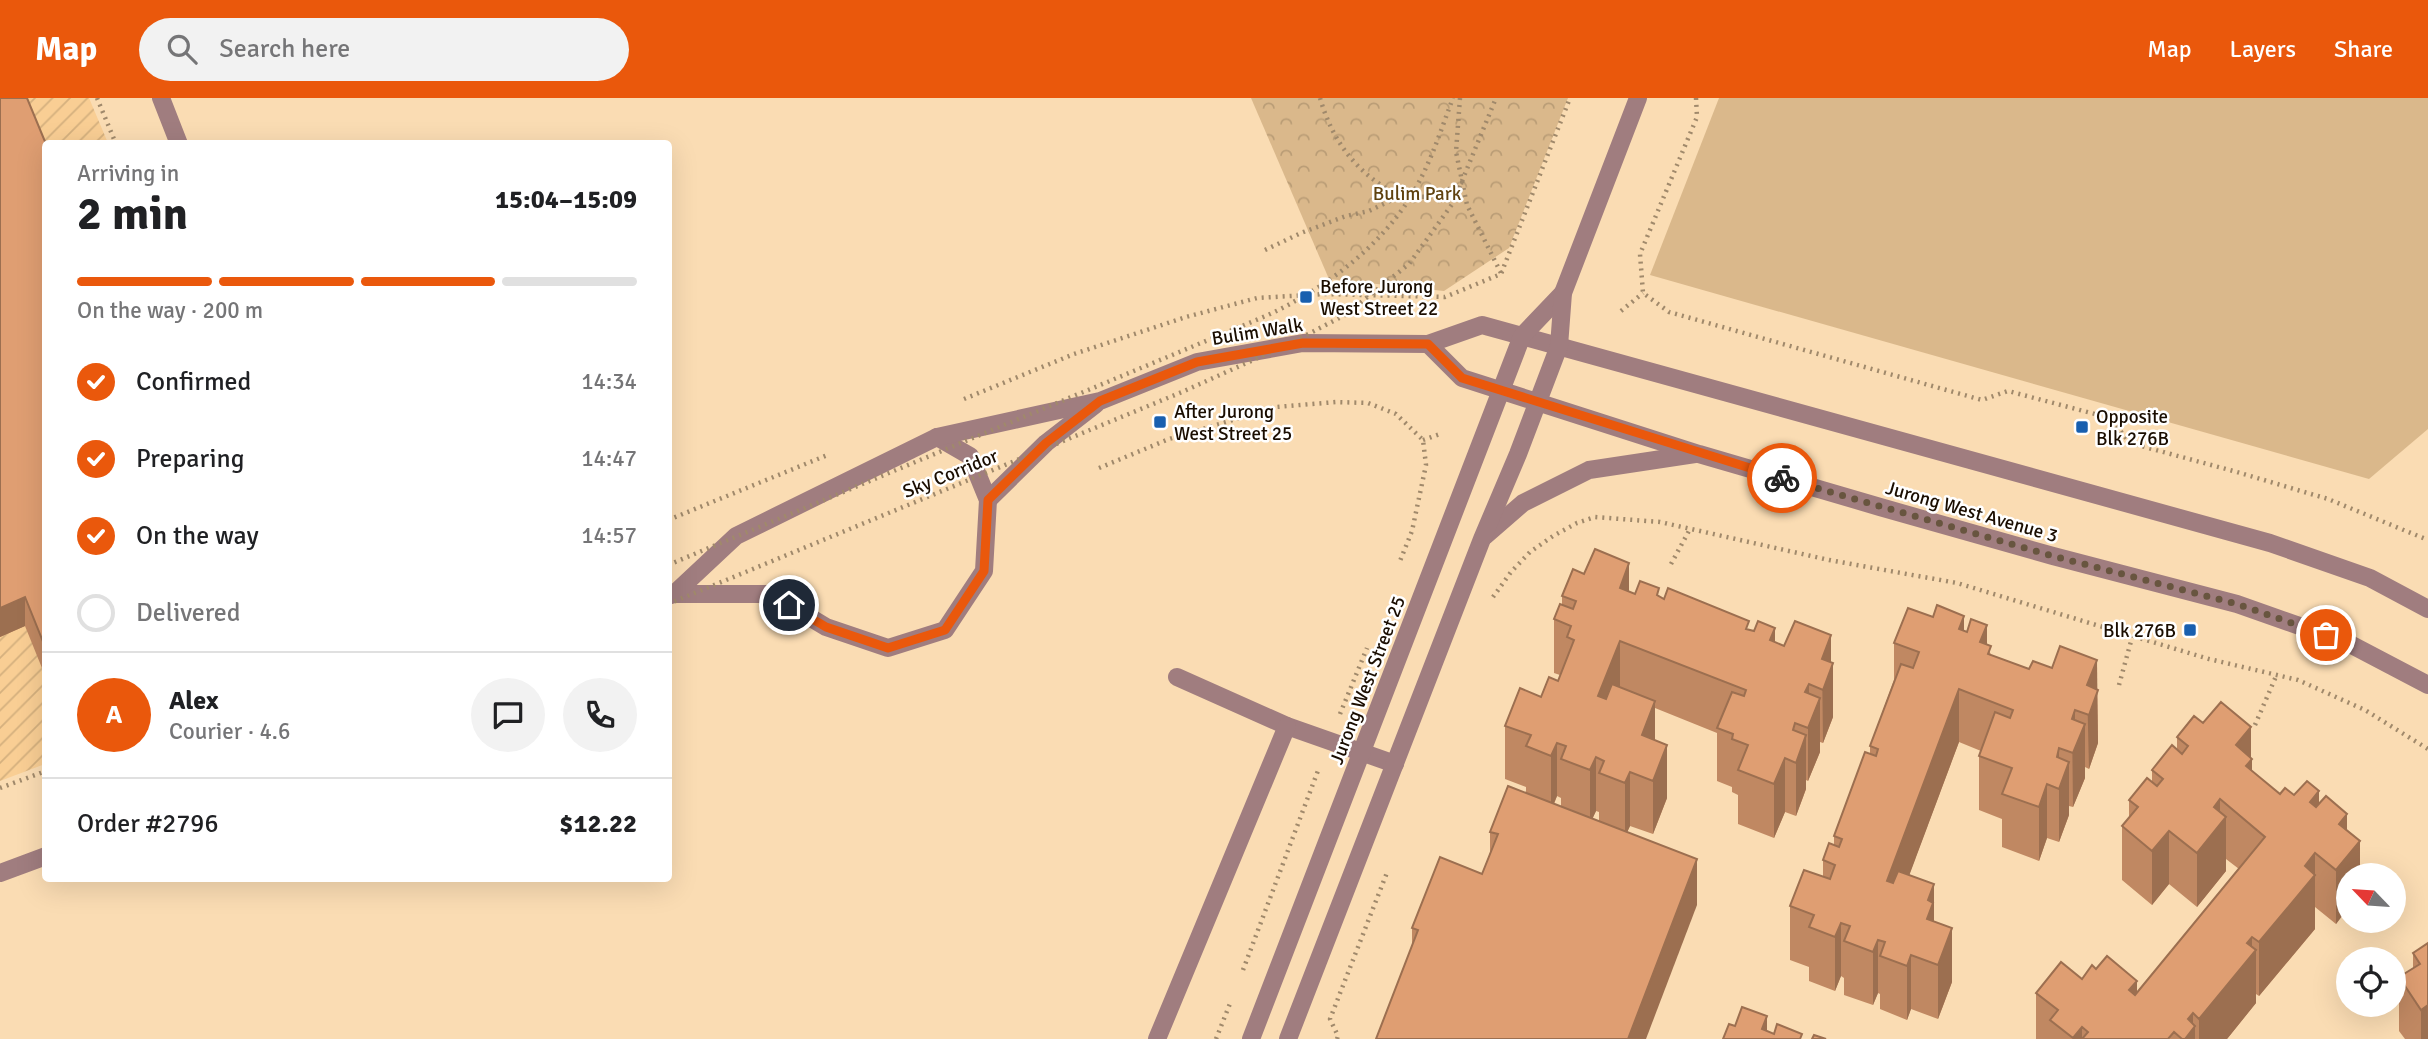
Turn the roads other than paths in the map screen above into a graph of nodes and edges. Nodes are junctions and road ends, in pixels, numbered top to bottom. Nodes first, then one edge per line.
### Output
1 (160, 98) edge
2 (1638, 98) edge
3 (178, 140) edge
4 (1563, 293) junction
5 (1522, 336) junction
6 (1428, 344) junction
7 (1559, 346) junction
8 (1500, 390) junction
9 (1100, 401) junction
10 (1538, 402) junction
11 (937, 437) junction
12 (1699, 454) junction
13 (988, 500) junction
14 (1482, 538) junction
15 (672, 596) edge
16 (672, 598) edge
17 (2428, 609) edge
18 (1177, 677) dead end
19 (2428, 685) edge
20 (1287, 726) junction
21 (1363, 753) junction
22 (1395, 764) junction
23 (42, 857) edge
24 (0, 873) edge
25 (1157, 1039) edge
26 (1251, 1039) edge
27 (1288, 1039) edge

1 - 3 street
2 - 4 street
4 - 5 street
4 - 7 street
5 - 6 street, Bulim Walk
5 - 7 street
5 - 8 street, Jurong West Street 25
6 - 8 street
6 - 9 street, Bulim Walk
7 - 10 street
7 - 17 street
8 - 10 street, Jurong West Avenue 3
8 - 21 street, Jurong West Street 25
9 - 11 street, Bulim Walk
9 - 13 street, Bulim Walk
10 - 12 street, Jurong West Avenue 3
10 - 14 street
11 - 13 street
11 - 15 street, Bulim Walk
12 - 14 street
12 - 19 street, Jurong West Avenue 3
13 - 16 street
14 - 22 street
18 - 20 street
20 - 21 street
20 - 25 street
21 - 22 street
21 - 26 street, Jurong West Street 25
22 - 27 street
23 - 24 street

